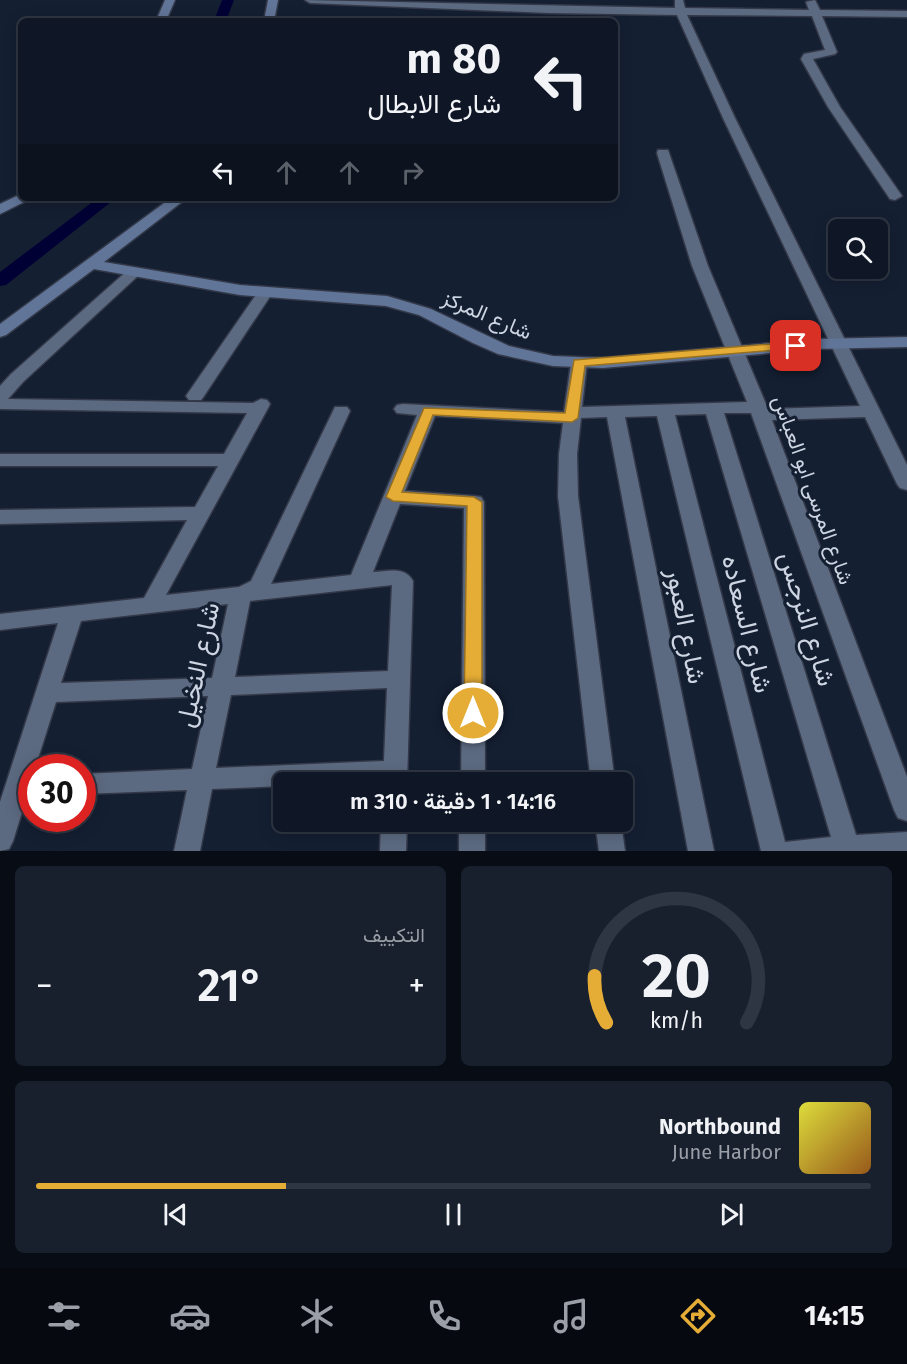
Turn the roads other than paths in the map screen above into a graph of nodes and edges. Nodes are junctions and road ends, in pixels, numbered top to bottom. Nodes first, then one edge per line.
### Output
1 (170, 0) edge
2 (273, 0) edge
3 (310, 0) edge
4 (680, 5) edge
5 (729, 6) edge
6 (812, 6) edge
7 (907, 14) edge
8 (162, 18) edge
9 (269, 18) edge
10 (663, 153) dead end
11 (895, 196) dead end
12 (18, 200) edge
13 (176, 201) edge
14 (0, 210) edge
15 (89, 264) junction
16 (133, 273) junction
17 (265, 292) junction
18 (0, 332) edge
19 (839, 342) junction
20 (907, 342) edge
21 (736, 351) junction
22 (579, 363) junction
23 (195, 396) dead end
24 (0, 397) edge
25 (0, 404) edge
26 (713, 408) junction
27 (403, 410) dead end
28 (665, 410) junction
29 (341, 411) dead end
30 (428, 411) junction
31 (760, 411) junction
32 (871, 411) junction
33 (615, 412) junction
34 (572, 416) junction
35 (0, 460) edge
36 (230, 460) junction
37 (907, 484) edge
38 (393, 497) junction
39 (201, 513) junction
40 (0, 517) edge
41 (362, 581) junction
42 (240, 596) junction
43 (152, 604) junction
44 (72, 614) junction
45 (2, 627) edge
46 (399, 679) junction
47 (221, 686) junction
48 (48, 693) junction
49 (32, 754) edge
50 (395, 772) edge
51 (472, 772) edge
52 (602, 772) edge
53 (273, 778) edge
54 (201, 779) junction
55 (96, 783) edge
56 (18, 800) edge
57 (907, 810) edge
58 (394, 832) edge
59 (472, 832) edge
60 (609, 832) edge
61 (0, 841) edge
62 (907, 843) edge
63 (847, 849) edge
64 (187, 851) edge
65 (393, 851) edge
66 (472, 851) edge
67 (612, 851) edge
68 (700, 851) edge
69 (774, 851) edge
70 (790, 851) edge

1 - 8 main road
2 - 9 main road
3 - 4 street
4 - 5 street
4 - 19 street
5 - 6 street
6 - 7 street
6 - 11 street
10 - 21 street, شارع المرسى ابو العباس
12 - 14 main road
13 - 15 main road
15 - 16 main road, شارع المركز
15 - 18 main road
16 - 17 main road, شارع المركز
16 - 24 street
17 - 22 main road, شارع المركز
17 - 23 street
19 - 20 main road, شارع المركز
19 - 21 main road, شارع المركز
19 - 32 street
21 - 22 main road, شارع المركز
21 - 31 street, شارع المرسى ابو العباس
22 - 34 street
25 - 36 street
26 - 28 street
26 - 31 street
26 - 63 street, شارع النرجس
27 - 30 street
28 - 33 street
28 - 69 street, شارع السعاده
29 - 42 street, شارع النخيل
30 - 34 street
30 - 38 street
31 - 32 street
31 - 57 street, شارع المرسى ابو العباس
32 - 37 street
33 - 34 street
33 - 68 street, شارع العبور
34 - 52 street
35 - 36 street
36 - 39 street
38 - 41 street
38 - 51 street
39 - 40 street
39 - 43 street
41 - 42 street
41 - 46 street
42 - 43 street
42 - 47 street, شارع النخيل
43 - 44 street
44 - 45 street
44 - 48 street
46 - 47 street
46 - 50 street
47 - 48 street
47 - 54 street, شارع النخيل
48 - 49 street
53 - 54 street
54 - 55 street
54 - 64 street, شارع النخيل
56 - 61 street
58 - 65 street
59 - 66 street
60 - 67 street
62 - 63 street
63 - 70 street

